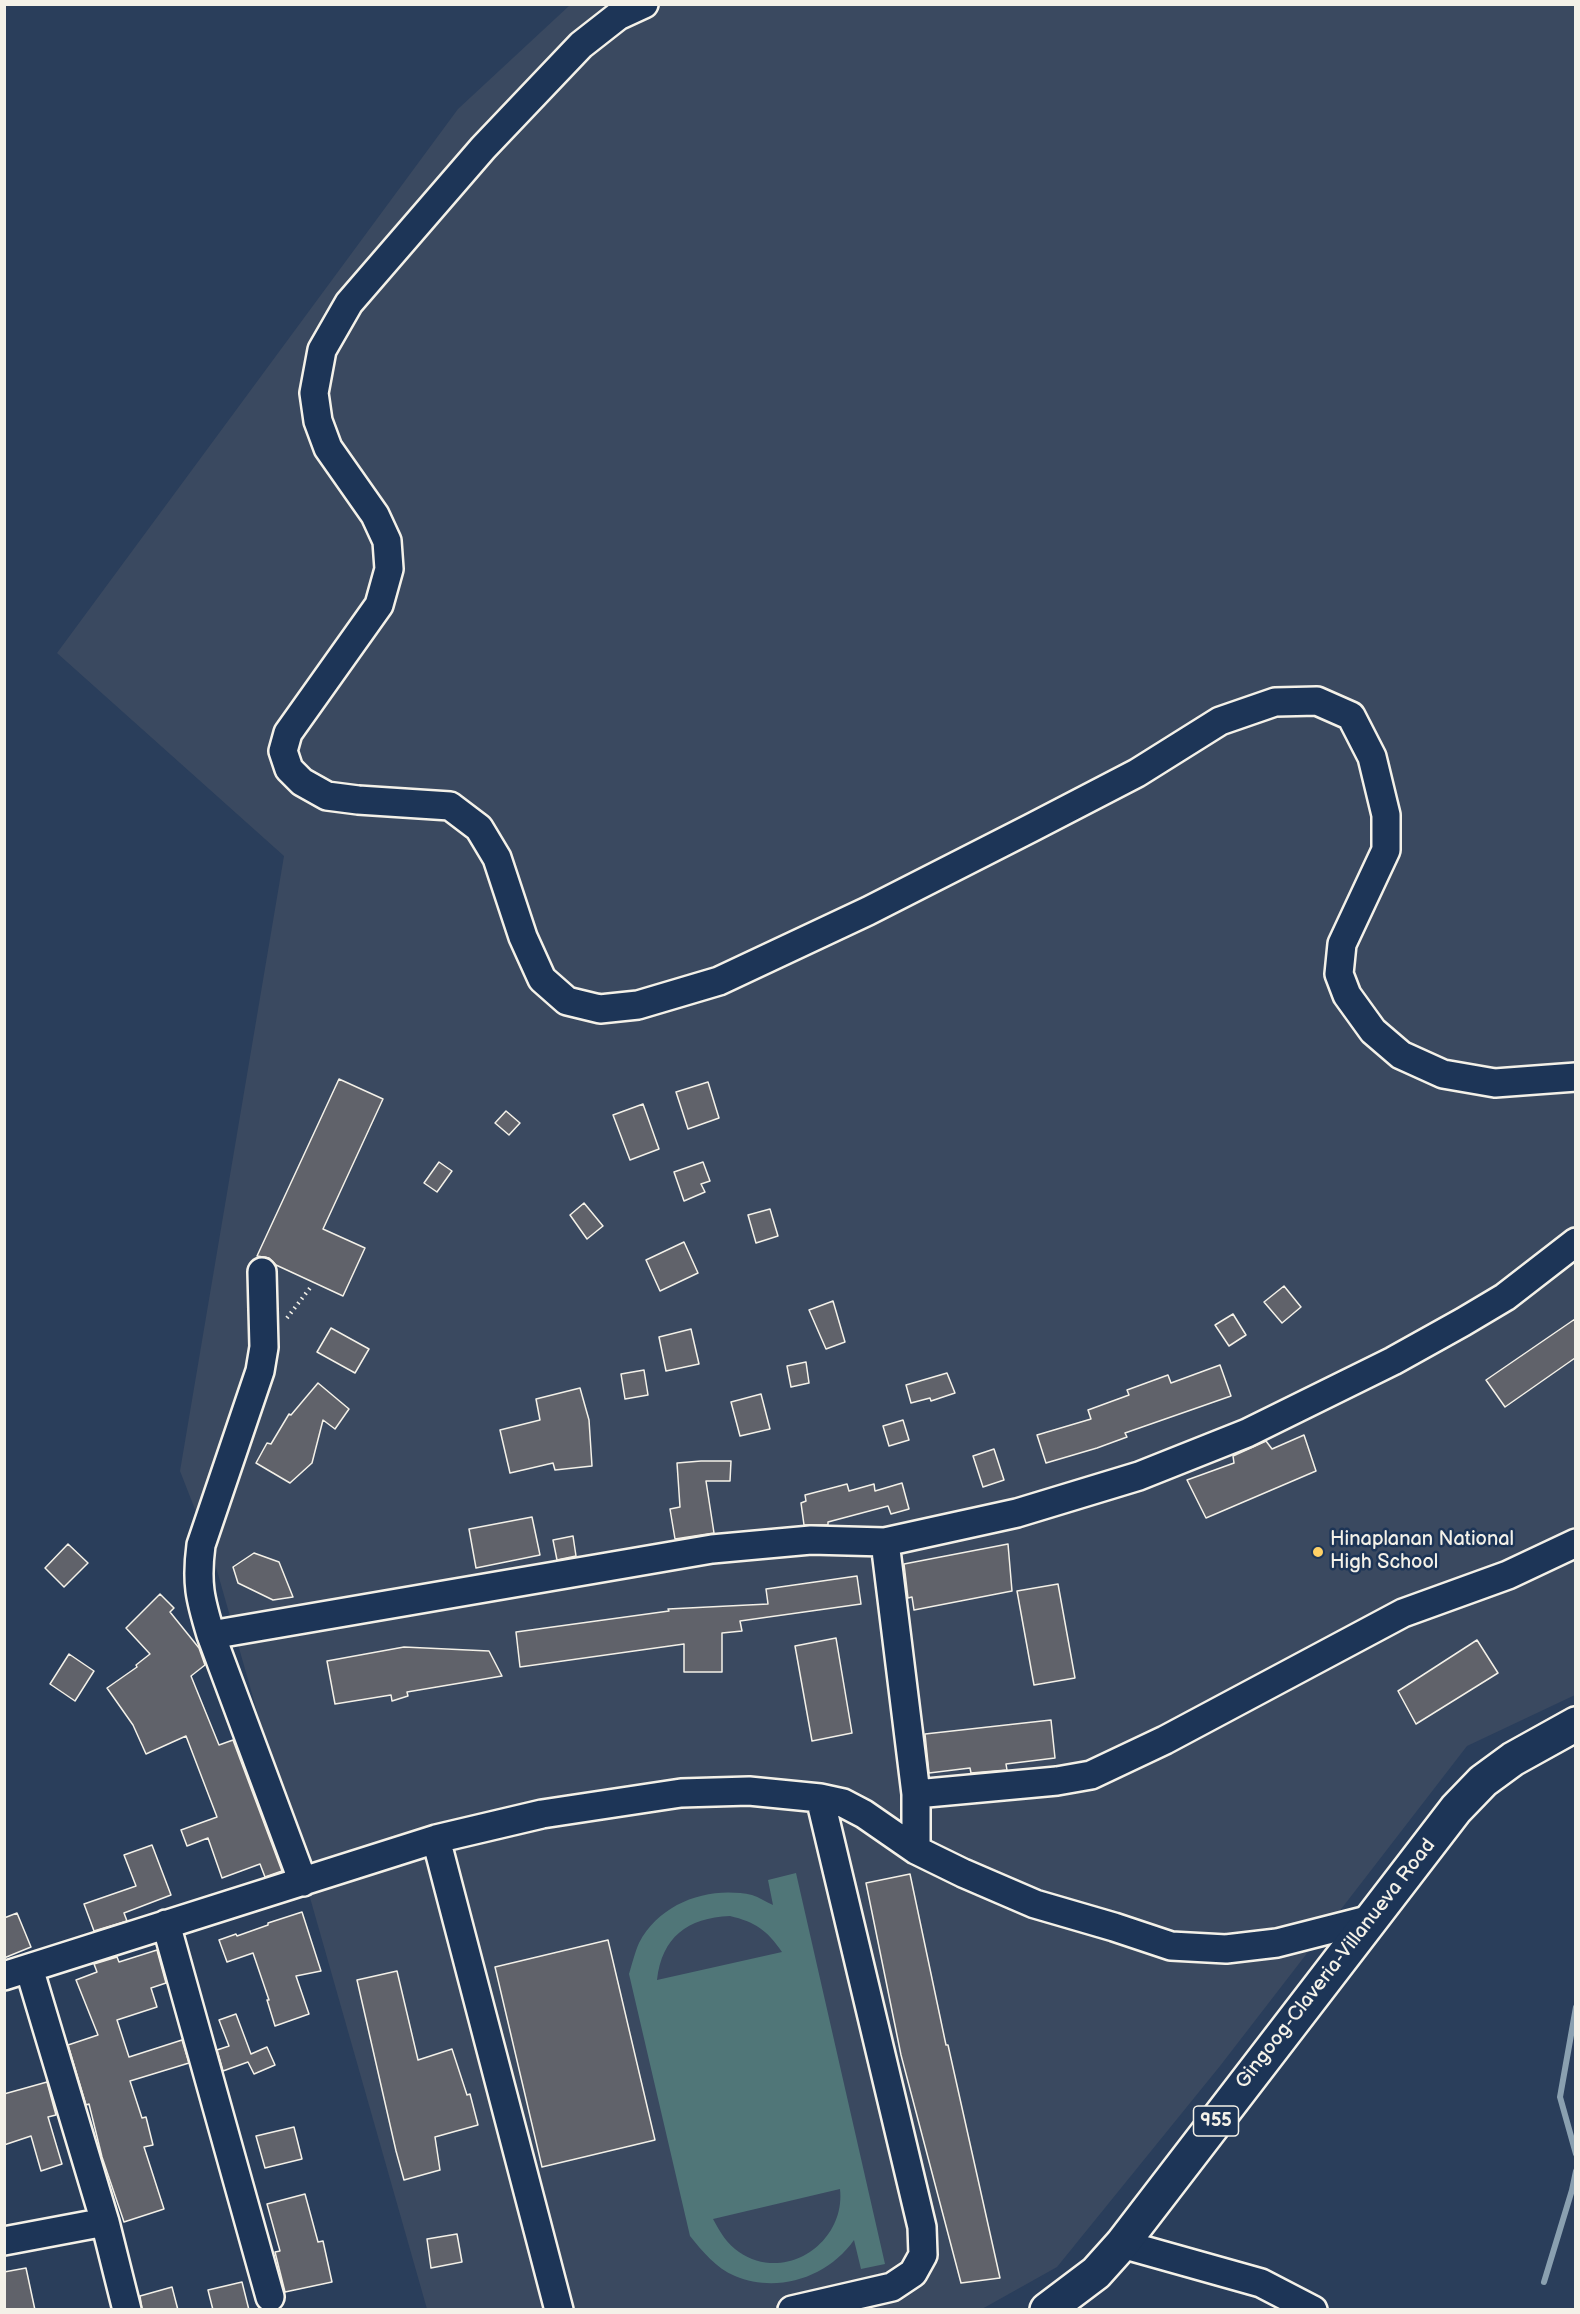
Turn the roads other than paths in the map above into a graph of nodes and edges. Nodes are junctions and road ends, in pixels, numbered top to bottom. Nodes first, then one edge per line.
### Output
1 (644, 4) edge
2 (1575, 1077) edge
3 (1575, 1242) edge
4 (262, 1272) dead end
5 (885, 1542) junction
6 (1575, 1543) edge
7 (211, 1635) junction
8 (1575, 1724) edge
9 (916, 1794) junction
10 (820, 1797) junction
11 (436, 1839) junction
12 (916, 1850) junction
13 (303, 1882) junction
14 (1371, 1919) junction
15 (166, 1924) junction
16 (17, 1972) edge
17 (105, 2222) junction
18 (4, 2241) edge
19 (1122, 2244) junction
20 (270, 2297) dead end
21 (127, 2310) edge
22 (559, 2310) edge
23 (792, 2310) edge
24 (1047, 2310) edge
25 (1313, 2310) edge

1 - 2 street
3 - 5 street
4 - 7 street
5 - 7 street
5 - 9 street
6 - 9 street
7 - 13 street
8 - 14 main road, Gingoog-Claveria-Villanueva Road / 955
9 - 12 street
10 - 11 street
10 - 12 street
10 - 23 street
11 - 13 street
11 - 22 street
12 - 14 street
13 - 15 street
14 - 19 main road, Gingoog-Claveria-Villanueva Road / 955
15 - 16 street
15 - 20 street
16 - 17 street
17 - 18 street
17 - 21 street
19 - 24 main road, Gingoog-Claveria-Villanueva Road / 955
19 - 25 street

